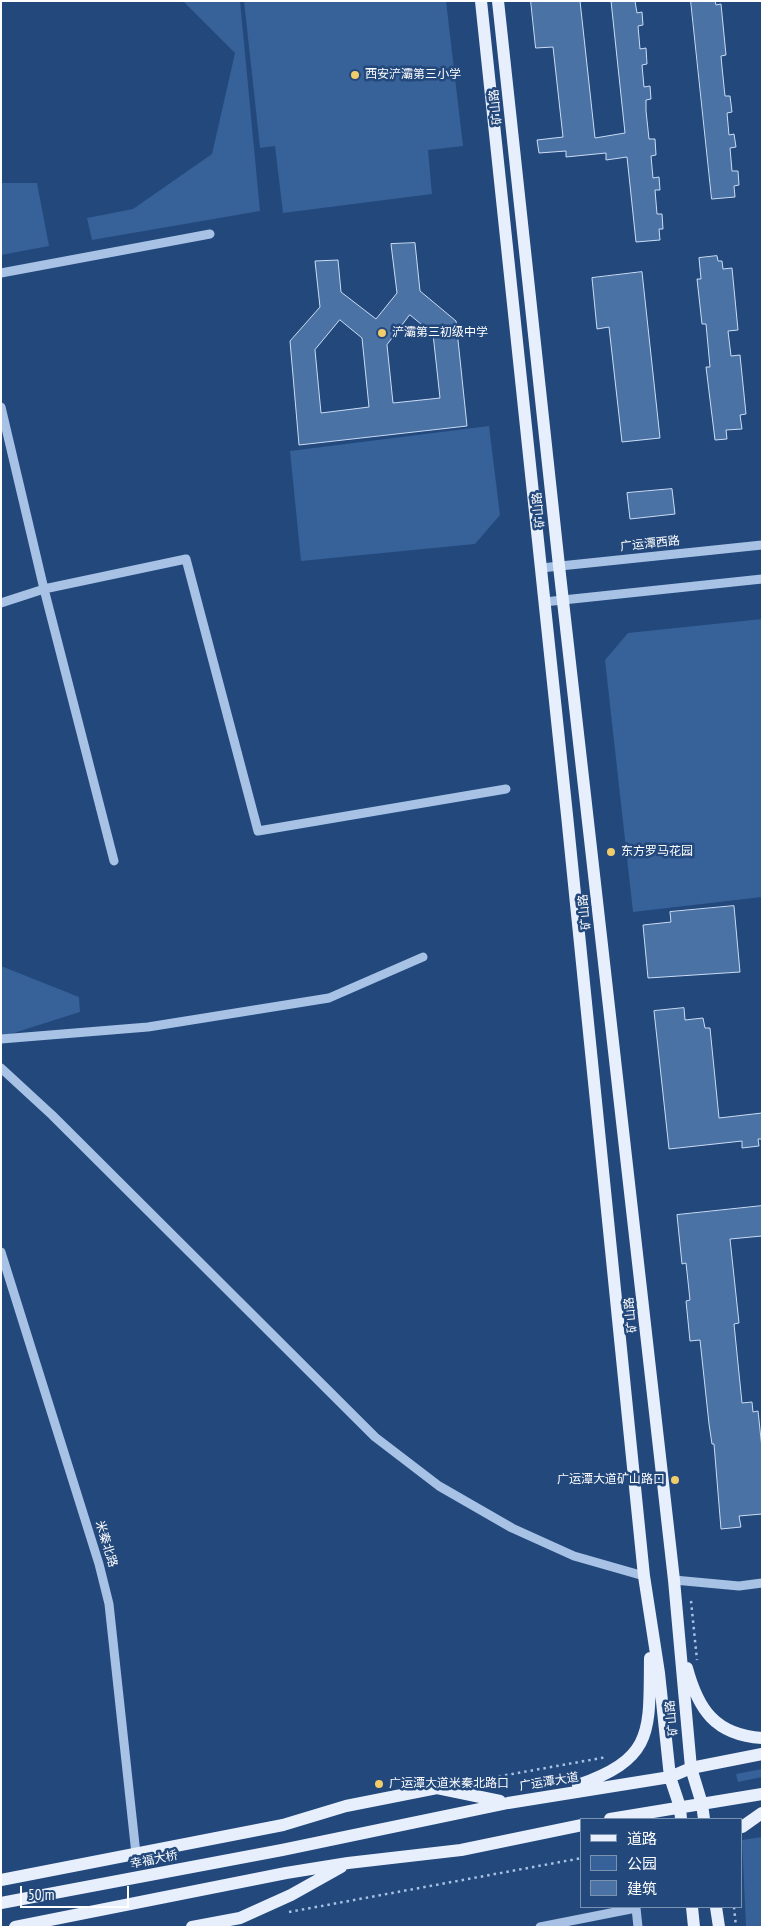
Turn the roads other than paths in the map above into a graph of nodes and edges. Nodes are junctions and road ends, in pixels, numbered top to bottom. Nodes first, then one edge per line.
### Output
1 (481, 1) edge
2 (498, 1) edge
3 (210, 234) dead end
4 (1, 273) edge
5 (1, 407) edge
6 (762, 545) edge
7 (559, 566) junction
8 (541, 568) junction
9 (762, 580) edge
10 (44, 589) junction
11 (564, 599) junction
12 (544, 602) junction
13 (1, 603) edge
14 (506, 789) dead end
15 (114, 861) dead end
16 (423, 957) dead end
17 (1, 1039) edge
18 (1, 1068) edge
19 (1, 1252) edge
20 (644, 1576) junction
21 (674, 1580) junction
22 (762, 1583) edge
23 (650, 1628) junction
24 (680, 1636) junction
25 (762, 1738) edge
26 (762, 1754) edge
27 (691, 1768) junction
28 (670, 1777) junction
29 (762, 1794) edge
30 (548, 1796) junction
31 (508, 1802) junction
32 (702, 1804) junction
33 (680, 1813) edge
34 (762, 1813) edge
35 (622, 1818) edge
36 (704, 1818) edge
37 (579, 1826) edge
38 (743, 1826) edge
39 (282, 1850) joint
40 (136, 1854) junction
41 (348, 1863) junction
42 (1, 1880) edge
43 (1, 1903) edge
44 (716, 1908) edge
45 (721, 1908) edge
46 (15, 1927) edge
47 (192, 1927) edge
48 (540, 1927) edge
49 (638, 1927) edge
50 (720, 1927) edge

1 - 8 main road, 矿山路
2 - 7 main road, 矿山路
3 - 4 street
5 - 10 street
6 - 7 street, 广运潭西路
7 - 8 street, 广运潭西路
7 - 11 main road, 矿山路
8 - 12 main road, 矿山路
9 - 11 street
10 - 13 street
10 - 14 street
10 - 15 street
11 - 12 street
11 - 21 main road, 矿山路
12 - 20 main road, 矿山路
16 - 17 street
18 - 20 street
19 - 40 street, 米秦北路
20 - 23 main road, 矿山路
21 - 22 street
21 - 24 main road, 矿山路
23 - 28 main road, 矿山路
23 - 30 main road
24 - 25 main road
24 - 27 main road, 矿山路
26 - 27 main road, 广运潭大道
27 - 28 main road, 广运潭大道
27 - 32 main road, 矿山路
28 - 30 main road, 广运潭大道
28 - 33 main road, 矿山路
29 - 32 main road
30 - 31 main road, 广运潭大道
31 - 39 main road, 广运潭大道
31 - 40 main road
32 - 33 main road
32 - 36 main road, 矿山路
33 - 35 main road
34 - 38 main road
37 - 41 main road
39 - 43 main road, 幸福大桥
40 - 42 main road
41 - 46 main road
41 - 47 main road
44 - 50 main road
45 - 50 main road
48 - 49 street

